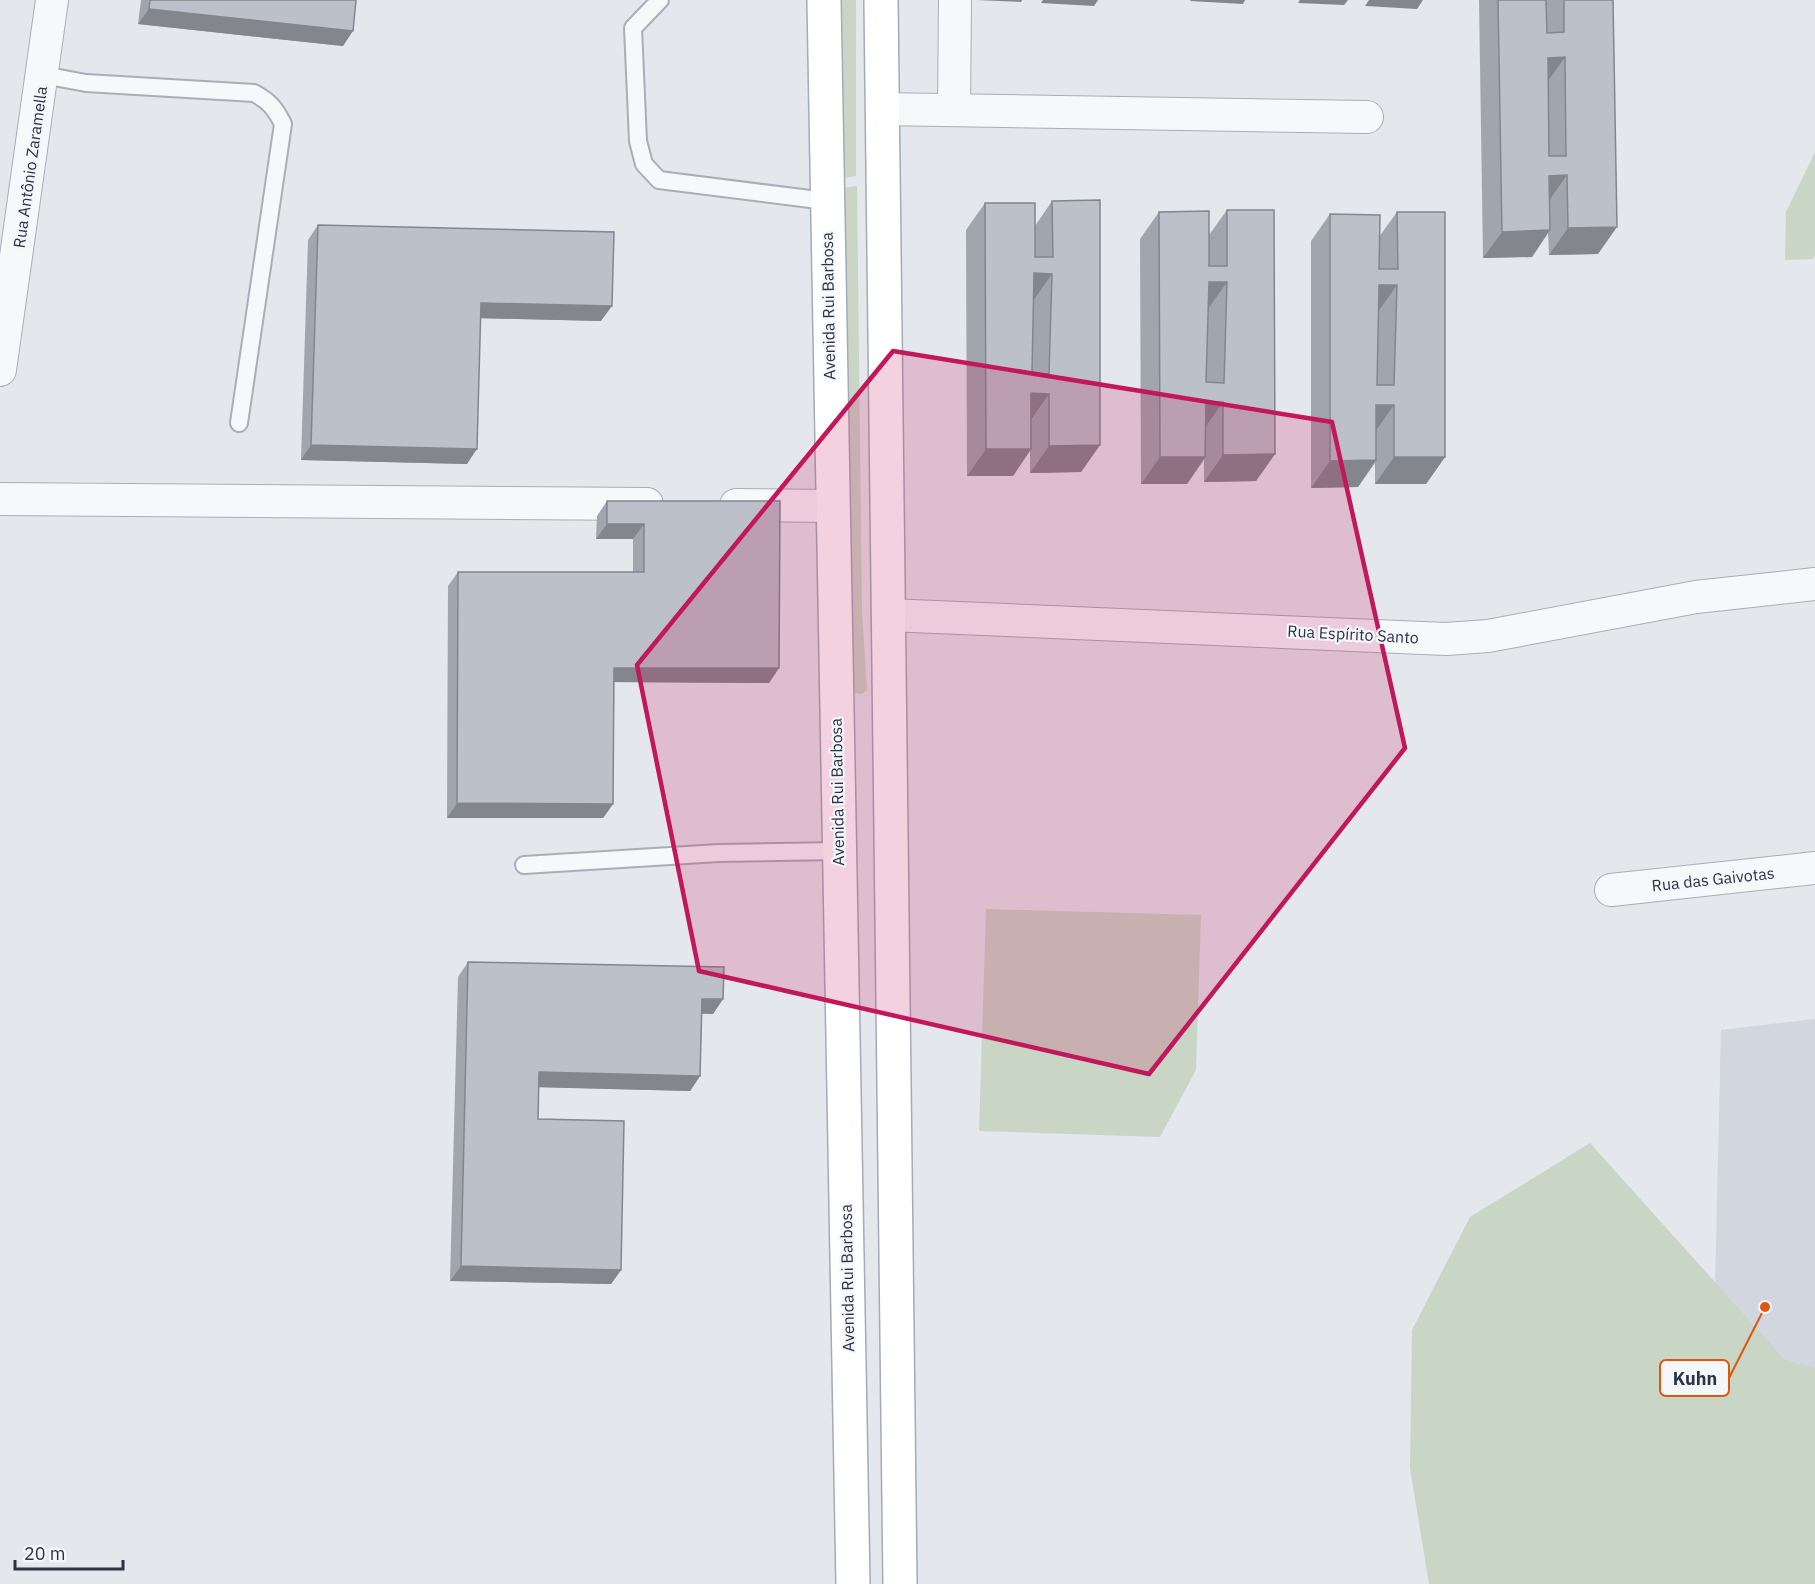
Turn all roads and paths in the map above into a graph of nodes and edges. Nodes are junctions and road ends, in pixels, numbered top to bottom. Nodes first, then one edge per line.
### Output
1 (52, 0) edge
2 (660, 0) edge
3 (824, 0) edge
4 (881, 0) edge
5 (955, 0) edge
6 (43, 75) junction
7 (882, 110) junction
8 (954, 110) junction
9 (1367, 117) dead end
10 (826, 201) junction
11 (0, 370) edge
12 (239, 423) dead end
13 (0, 499) edge
14 (670, 505) edge
15 (706, 505) edge
16 (831, 506) junction
17 (1815, 584) edge
18 (888, 615) junction
19 (838, 851) junction
20 (524, 864) dead end
21 (1815, 868) edge
22 (1611, 890) dead end
23 (853, 1584) edge
24 (900, 1584) edge

1 - 6 street, Rua Antônio Zaramella
2 - 10 lane
3 - 10 main road, Avenida Rui Barbosa
4 - 7 main road
5 - 8 street
6 - 11 street, Rua Antônio Zaramella
6 - 12 lane
7 - 8 street
7 - 18 main road
8 - 9 street
10 - 16 main road, Avenida Rui Barbosa
13 - 14 street
15 - 16 street
16 - 19 main road, Avenida Rui Barbosa
17 - 18 street, Rua Espírito Santo
18 - 24 main road
19 - 20 lane
19 - 23 main road, Avenida Rui Barbosa
21 - 22 street, Rua das Gaivotas

